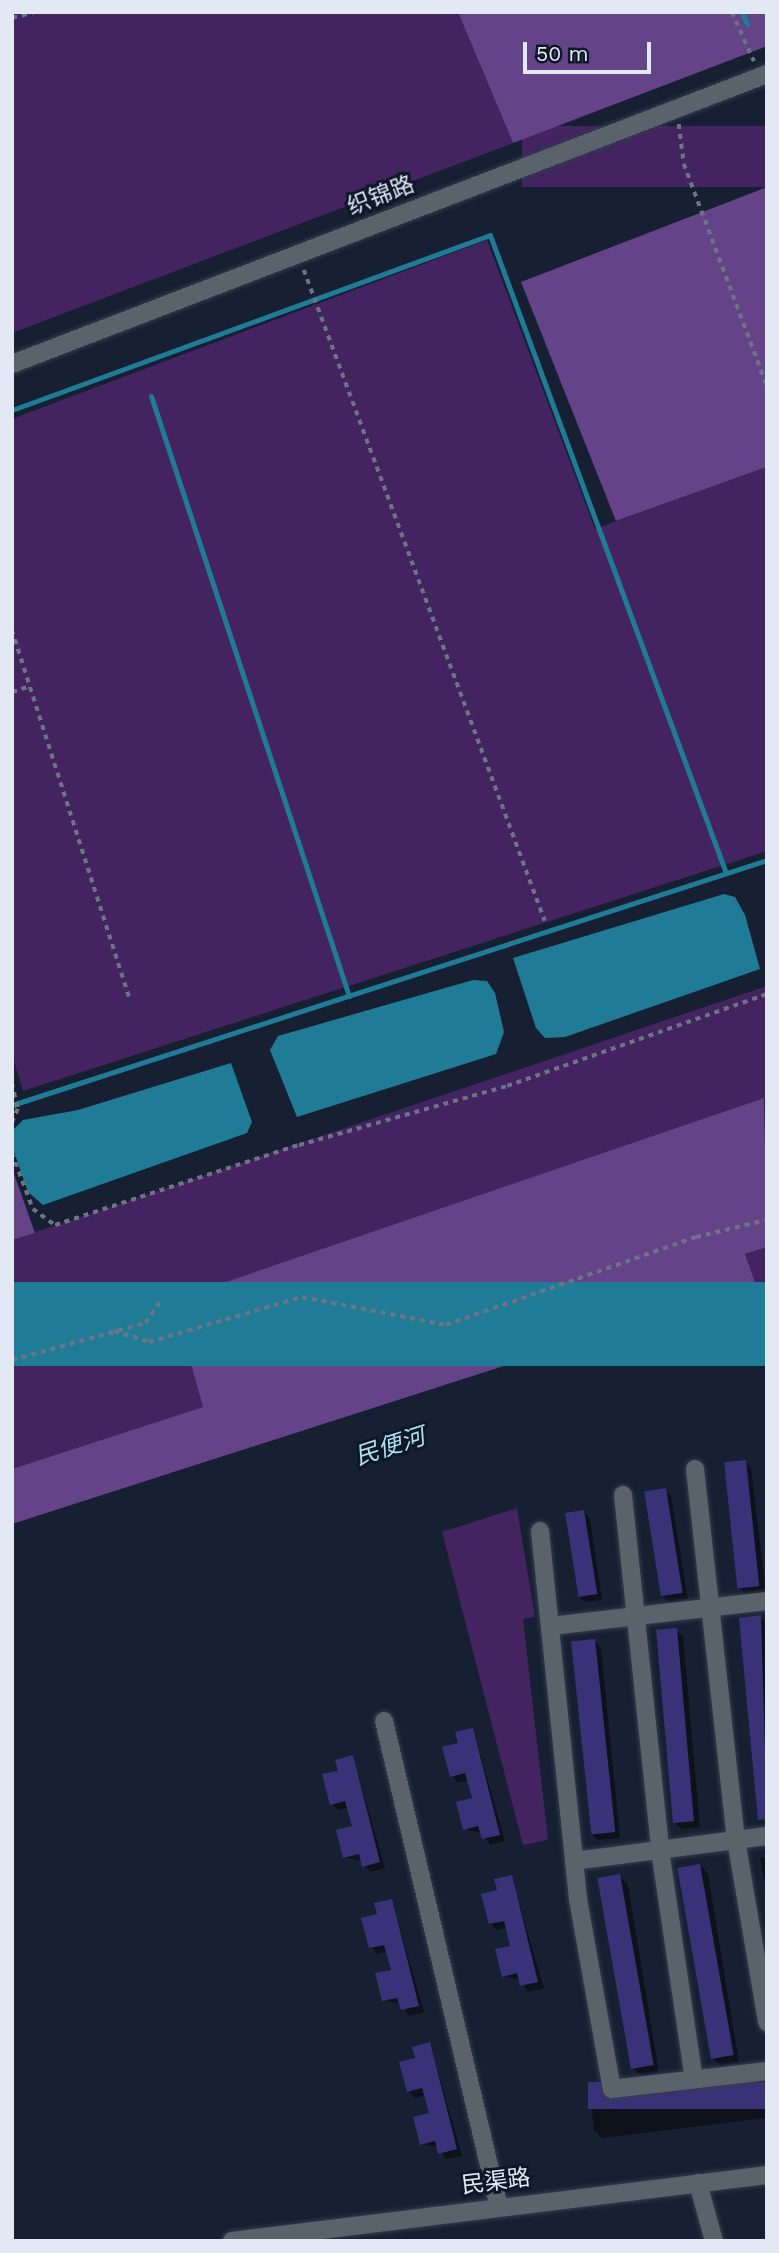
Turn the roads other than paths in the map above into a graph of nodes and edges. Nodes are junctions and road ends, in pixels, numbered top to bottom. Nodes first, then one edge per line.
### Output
1 (764, 75) edge
2 (12, 364) edge
3 (695, 1469) dead end
4 (623, 1495) dead end
5 (540, 1531) dead end
6 (767, 1601) edge
7 (713, 1607) junction
8 (639, 1616) junction
9 (551, 1626) junction
10 (384, 1721) dead end
11 (767, 1836) edge
12 (736, 1840) junction
13 (660, 1850) junction
14 (574, 1861) junction
15 (767, 2022) edge
16 (767, 2071) edge
17 (694, 2079) junction
18 (767, 2175) edge
19 (698, 2183) junction
20 (499, 2207) junction
21 (232, 2241) edge
22 (714, 2241) edge

1 - 2 street, 织锦路
3 - 7 street
4 - 8 street
5 - 9 street
6 - 7 street
7 - 8 street
7 - 12 street
8 - 9 street
8 - 13 street
9 - 14 street
10 - 20 street
11 - 12 street
12 - 13 street
12 - 15 street
13 - 14 street
13 - 17 street
14 - 17 street
16 - 17 street
18 - 19 street, 民渠路
19 - 20 street, 民渠路
19 - 22 street
20 - 21 street, 民渠路

